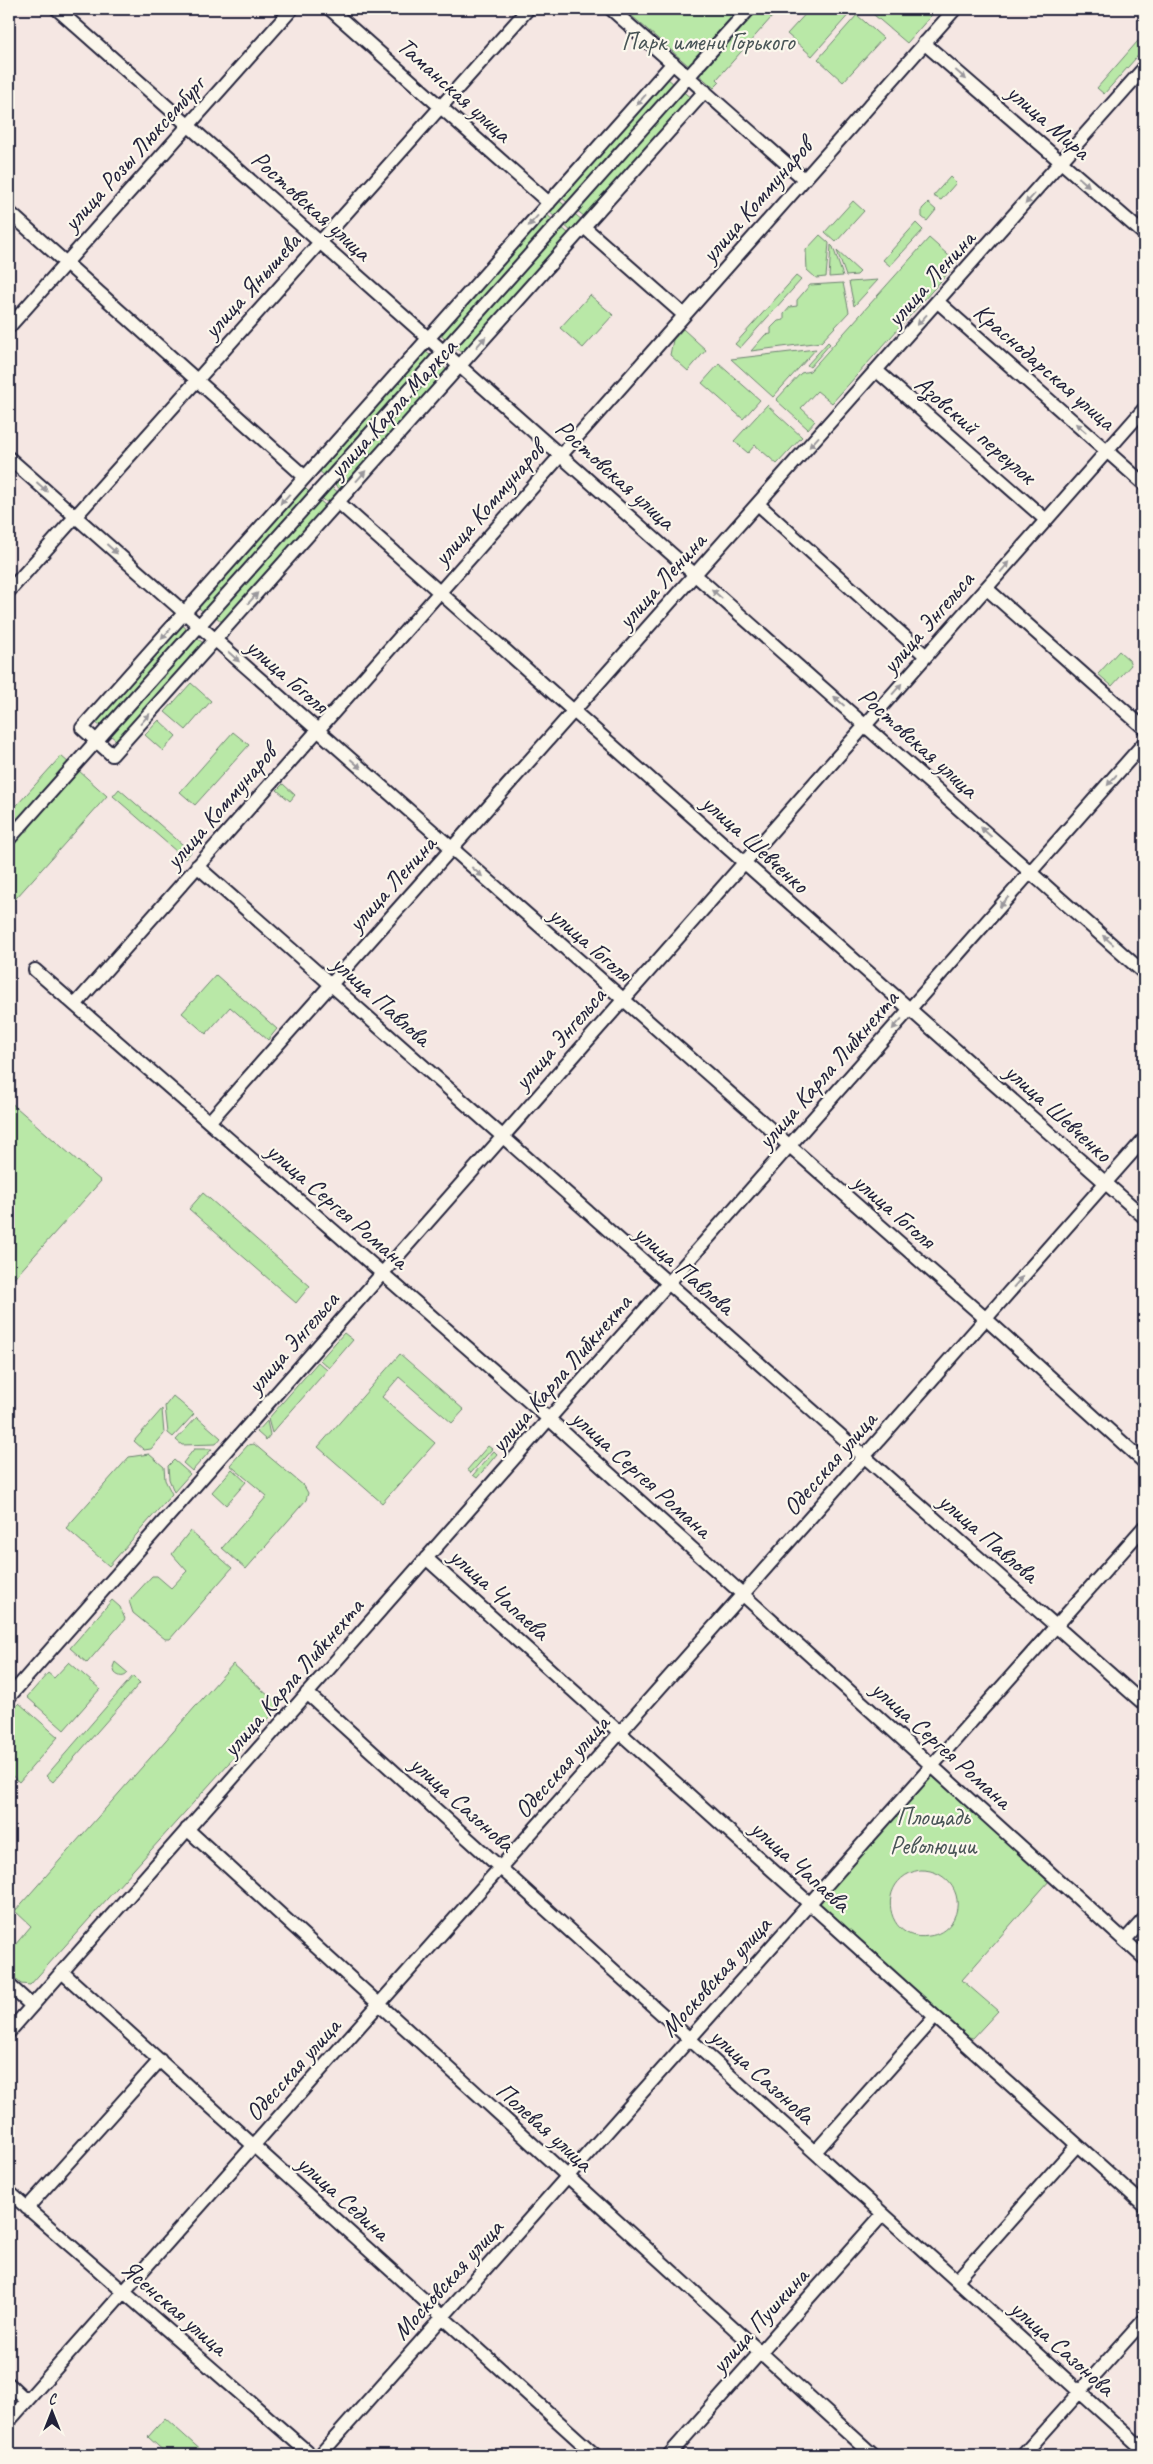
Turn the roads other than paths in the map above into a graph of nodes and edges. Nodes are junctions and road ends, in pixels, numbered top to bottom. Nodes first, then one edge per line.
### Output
1 (57, 9) edge
2 (292, 9) edge
3 (330, 9) edge
4 (528, 9) edge
5 (611, 9) edge
6 (749, 9) edge
7 (955, 9) edge
8 (924, 43) junction
9 (673, 63) junction
10 (1144, 68) edge
11 (688, 77) junction
12 (705, 91) junction
13 (441, 106) junction
14 (188, 125) junction
15 (1062, 162) junction
16 (804, 179) junction
17 (549, 203) junction
18 (9, 212) edge
19 (584, 227) junction
20 (1144, 234) edge
21 (320, 242) junction
22 (66, 263) junction
23 (938, 302) junction
24 (684, 315) junction
25 (9, 327) edge
26 (429, 338) junction
27 (443, 351) junction
28 (460, 366) junction
29 (877, 371) junction
30 (197, 380) junction
31 (1144, 409) edge
32 (1107, 451) junction
33 (561, 455) junction
34 (9, 458) edge
35 (305, 477) junction
36 (1144, 484) edge
37 (338, 502) junction
38 (758, 504) junction
39 (76, 517) junction
40 (1046, 520) junction
41 (696, 575) junction
42 (986, 588) junction
43 (9, 591) edge
44 (439, 593) junction
45 (184, 613) junction
46 (199, 626) junction
47 (215, 640) junction
48 (926, 656) junction
49 (574, 712) junction
50 (865, 725) junction
51 (1144, 728) edge
52 (317, 730) junction
53 (96, 741) junction
54 (1144, 743) edge
55 (9, 839) edge
56 (452, 849) junction
57 (744, 862) junction
58 (197, 866) junction
59 (1031, 872) junction
60 (35, 970) dead end
61 (1144, 973) edge
62 (331, 985) junction
63 (622, 1000) junction
64 (75, 1005) junction
65 (910, 1009) junction
66 (209, 1122) junction
67 (502, 1137) junction
68 (1144, 1139) edge
69 (788, 1147) junction
70 (1105, 1183) junction
71 (1144, 1217) edge
72 (382, 1273) junction
73 (668, 1284) junction
74 (986, 1319) junction
75 (549, 1419) junction
76 (864, 1457) junction
77 (1144, 1462) edge
78 (1144, 1527) edge
79 (426, 1558) junction
80 (743, 1594) junction
81 (1056, 1626) junction
82 (307, 1693) junction
83 (9, 1697) edge
84 (1144, 1704) edge
85 (621, 1732) junction
86 (932, 1766) junction
87 (187, 1830) junction
88 (500, 1868) junction
89 (810, 1904) junction
90 (1144, 1919) edge
91 (1125, 1940) junction
92 (1144, 1958) edge
93 (62, 1972) junction
94 (9, 1985) edge
95 (379, 2005) junction
96 (32, 2006) junction
97 (935, 2017) junction
98 (9, 2032) edge
99 (690, 2038) junction
100 (160, 2060) junction
101 (254, 2145) junction
102 (1078, 2145) junction
103 (815, 2152) junction
104 (568, 2177) junction
105 (9, 2192) edge
106 (1144, 2205) edge
107 (27, 2208) junction
108 (883, 2214) junction
109 (957, 2280) junction
110 (124, 2292) junction
111 (443, 2317) junction
112 (1144, 2320) edge
113 (760, 2353) junction
114 (9, 2384) edge
115 (1080, 2392) junction
116 (27, 2400) junction
117 (9, 2421) edge
118 (1144, 2450) edge
119 (311, 2455) edge
120 (320, 2455) edge
121 (595, 2455) edge
122 (669, 2455) edge
123 (873, 2455) edge
124 (1023, 2455) edge

1 - 14 street, Ростовская улица
2 - 14 street, улица Розы Люксембург
3 - 13 street, Таманская улица
4 - 13 street, улица Янышева
5 - 9 street
6 - 11 street
7 - 8 street, улица Коммунаров
8 -> 15 street, улица Мира
8 - 16 street, улица Коммунаров
9 - 11 street
9 -> 17 street, улица Карла Маркса
10 - 15 street, улица Ленина
11 - 12 street
11 - 27 street
12 - 16 street
12 - 19 street, улица Карла Маркса
13 - 17 street, Таманская улица
13 - 21 street, улица Янышева
14 - 21 street, Ростовская улица
14 - 22 street, улица Розы Люксембург
15 -> 20 street, улица Мира
15 -> 23 street, улица Ленина
16 - 24 street, улица Коммунаров
17 -> 26 street, улица Карла Маркса
18 - 22 street
19 - 24 street
28 -> 19 street, улица Карла Маркса
21 - 26 street, Ростовская улица
21 - 30 street, улица Янышева
22 - 25 street, улица Розы Люксембург
22 - 30 street
23 -> 29 street, улица Ленина
32 -> 23 street, Краснодарская улица
24 - 33 street, улица Коммунаров
26 - 27 street, Ростовская улица
26 - 35 street, улица Карла Маркса
27 - 28 street, Ростовская улица
27 - 46 street
28 - 33 street, Ростовская улица
37 -> 28 street, улица Карла Маркса
29 -> 38 street, улица Ленина
29 - 40 street, Азовский переулок
30 - 35 street
30 - 39 street, улица Янышева
31 - 32 street, улица Энгельса
32 - 36 street, Краснодарская улица
32 - 40 street, улица Энгельса
33 - 41 street, Ростовская улица
33 - 44 street, улица Коммунаров
34 -> 39 street, улица Гоголя
35 -> 45 street, улица Карла Маркса
37 - 44 street, улица Шевченко
47 -> 37 street, улица Карла Маркса
38 - 41 street, улица Ленина
38 - 48 street
39 - 43 street, улица Янышева
39 -> 45 street, улица Гоголя
42 -> 40 street, улица Энгельса
41 - 49 street, улица Ленина
50 -> 41 street, Ростовская улица
42 - 48 street, улица Энгельса
42 - 51 street
44 - 49 street, улица Шевченко
44 - 52 street, улица Коммунаров
45 - 46 street, улица Гоголя
45 -> 53 street, улица Карла Маркса
46 - 47 street, улица Гоголя
46 - 53 street
47 -> 52 street, улица Гоголя
53 -> 47 street, улица Карла Маркса
50 -> 48 street, улица Энгельса
49 - 56 street, улица Ленина
49 - 57 street, улица Шевченко
50 - 57 street, улица Энгельса
59 -> 50 street, Ростовская улица
52 -> 56 street, улица Гоголя
52 - 58 street, улица Коммунаров
53 - 55 street
54 -> 59 street, улица Карла Либкнехта
56 - 62 street, улица Ленина
56 -> 63 street, улица Гоголя
57 - 63 street, улица Энгельса
57 - 65 street, улица Шевченко
58 - 62 street, улица Павлова
58 - 64 street, улица Коммунаров
61 -> 59 street, Ростовская улица
59 -> 65 street, улица Карла Либкнехта
60 - 64 street, улица Сергея Романа
62 - 66 street, улица Ленина
62 - 67 street, улица Павлова
63 - 67 street, улица Энгельса
63 - 69 street, улица Гоголя
64 - 66 street, улица Сергея Романа
65 -> 69 street, улица Карла Либкнехта
65 - 70 street, улица Шевченко
66 - 72 street, улица Сергея Романа
67 - 72 street, улица Энгельса
67 - 73 street, улица Павлова
68 - 70 street, Одесская улица
69 - 73 street, улица Карла Либкнехта
69 - 74 street, улица Гоголя
70 - 71 street, улица Шевченко
74 -> 70 street, Одесская улица
72 - 75 street, улица Сергея Романа
72 - 83 street, улица Энгельса
73 - 75 street, улица Карла Либкнехта
73 - 76 street, улица Павлова
74 - 76 street, Одесская улица
74 - 77 street, улица Гоголя
75 - 79 street, улица Карла Либкнехта
75 - 80 street, улица Сергея Романа
76 - 80 street, Одесская улица
76 - 81 street, улица Павлова
78 - 81 street, Московская улица
79 - 82 street, улица Карла Либкнехта
79 - 85 street, улица Чапаева
80 - 85 street, Одесская улица
80 - 86 street, улица Сергея Романа
81 - 84 street, улица Павлова
81 - 86 street, Московская улица
82 - 87 street, улица Карла Либкнехта
82 - 88 street, улица Сазонова
85 - 88 street, Одесская улица
85 - 89 street, улица Чапаева
86 - 89 street, Московская улица
86 - 91 street, улица Сергея Романа
87 - 93 street, улица Карла Либкнехта
87 - 95 street, Полевая улица
88 - 95 street, Одесская улица
88 - 99 street, улица Сазонова
89 - 97 street, улица Чапаева
89 - 99 street, Московская улица
90 - 91 street
91 - 92 street, улица Сергея Романа
93 - 96 street, улица Карла Либкнехта
93 - 100 street, улица Седина
94 - 96 street
95 - 101 street, Одесская улица
95 - 104 street, Полевая улица
96 - 98 street, улица Карла Либкнехта
97 - 102 street, улица Чапаева
97 - 103 street
99 - 103 street, улица Сазонова
99 - 104 street, Московская улица
100 - 101 street, улица Седина
100 - 107 street
101 - 110 street, Одесская улица
101 - 111 street, улица Седина
102 - 106 street, улица Чапаева
102 - 109 street
103 - 108 street, улица Сазонова
104 - 111 street, Московская улица
104 - 113 street, Полевая улица
105 - 107 street, Ясенская улица
107 - 110 street, Ясенская улица
108 - 109 street, улица Сазонова
108 - 113 street, улица Пушкина
109 - 115 street, улица Сазонова
110 - 116 street, Одесская улица
110 - 119 street, Ясенская улица
111 - 120 street, Московская улица
111 - 121 street, улица Седина
112 - 115 street
113 - 122 street, улица Пушкина
113 - 123 street, Полевая улица
114 - 116 street
115 - 118 street, улица Сазонова
115 - 124 street
116 - 117 street, Одесская улица

